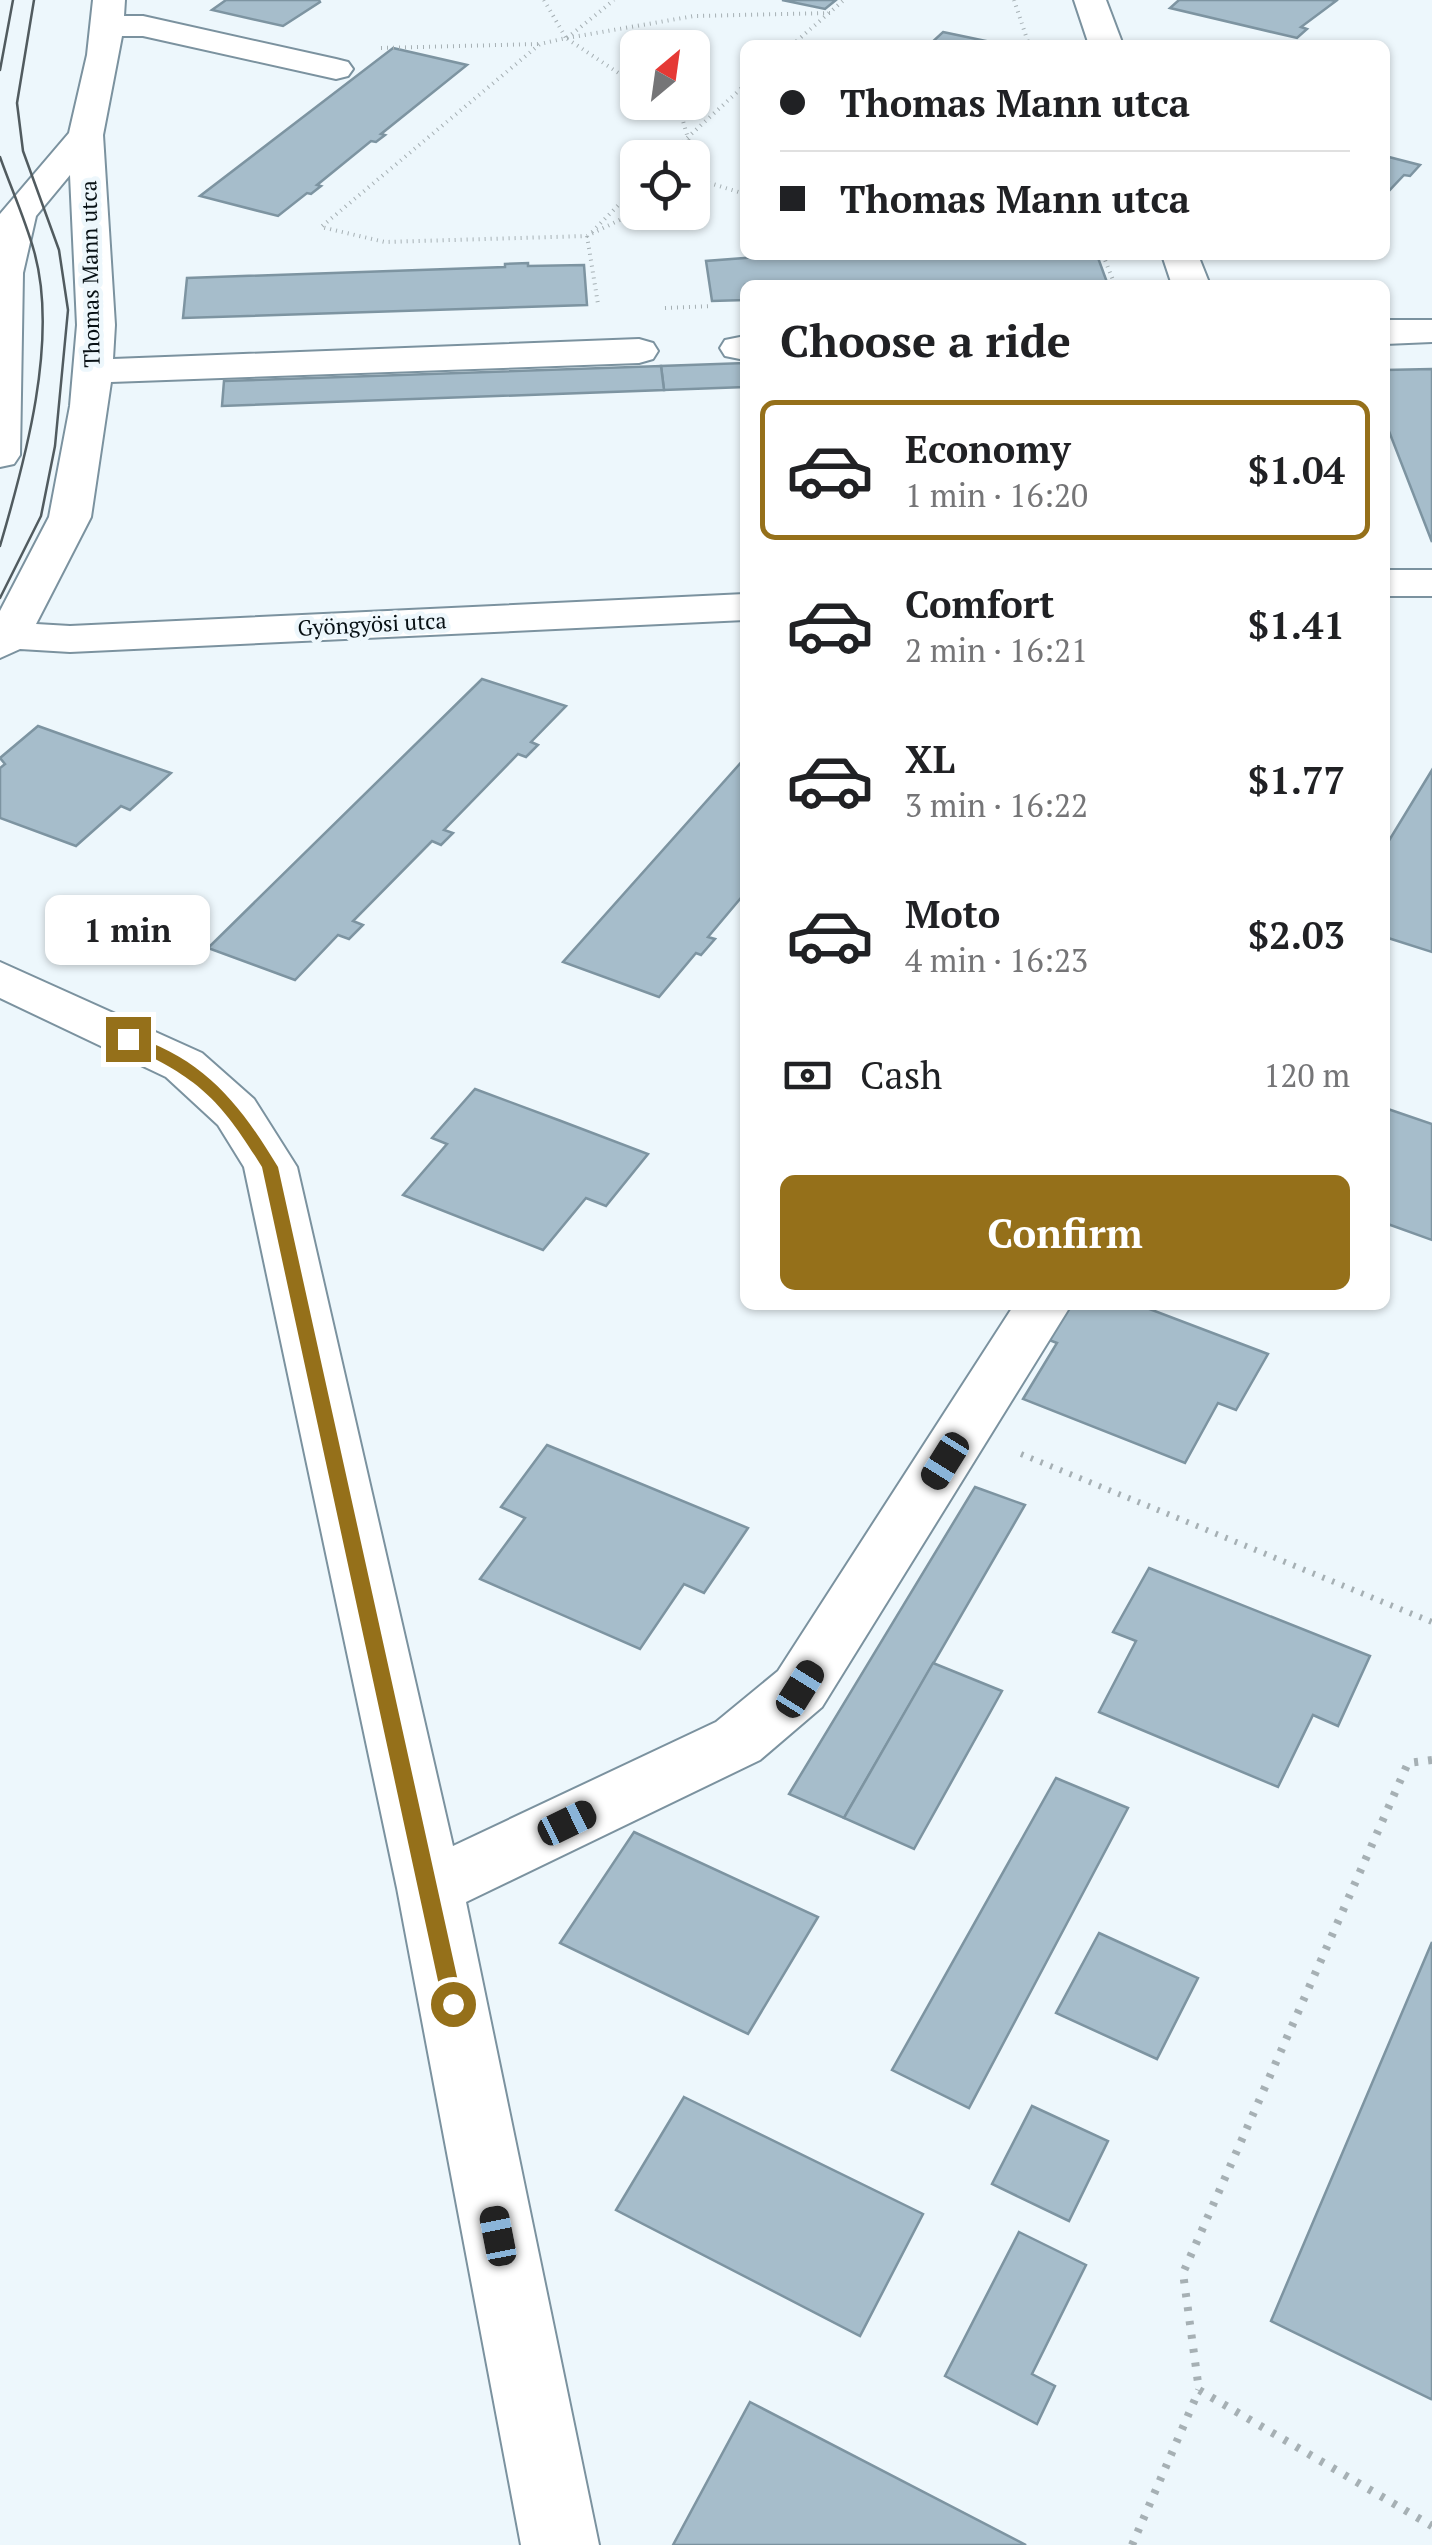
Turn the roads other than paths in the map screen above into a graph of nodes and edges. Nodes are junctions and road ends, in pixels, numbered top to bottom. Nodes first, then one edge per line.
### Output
1 (1090, 0) edge
2 (108, 13) edge
3 (1104, 40) edge
4 (320, 66) road end
5 (86, 135) junction
6 (1432, 331) edge
7 (1390, 332) edge
8 (640, 352) dead end
9 (94, 371) junction
10 (0, 455) edge
11 (1390, 583) edge
12 (1432, 583) edge
13 (740, 606) edge
14 (3, 639) edge
15 (0, 978) edge
16 (1040, 1310) edge
17 (430, 1888) junction
18 (560, 2545) edge

1 - 3 street
2 - 4 street
2 - 5 street, Thomas Mann utca
5 - 9 street, Thomas Mann utca
5 - 10 street, Thomas Mann utca
6 - 7 street
8 - 9 street
9 - 14 street, Thomas Mann utca
11 - 12 street
13 - 14 street, Gyöngyösi utca
15 - 17 street
16 - 17 street
17 - 18 street

